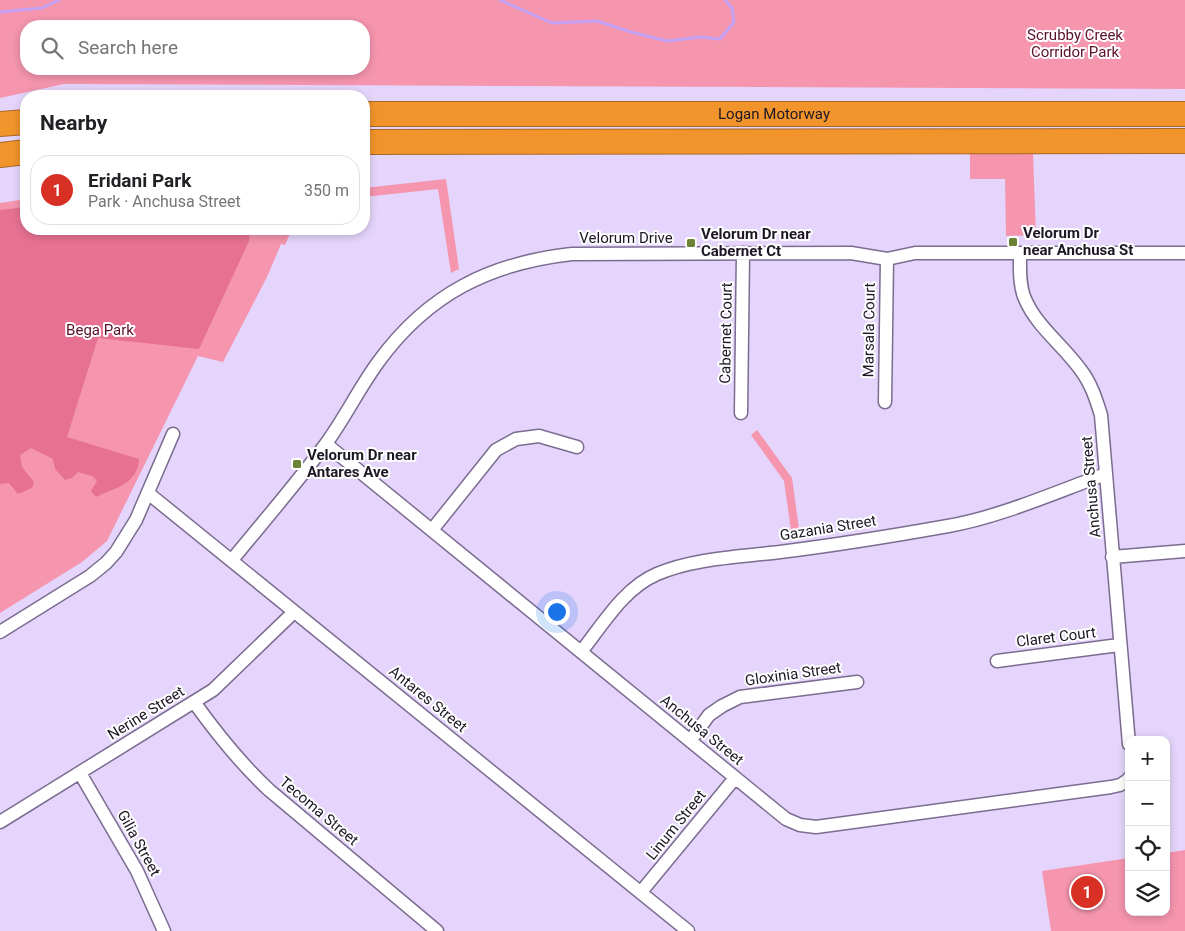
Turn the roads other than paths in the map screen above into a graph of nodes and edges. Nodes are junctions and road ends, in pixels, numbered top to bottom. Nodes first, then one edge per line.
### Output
1 (370, 114) edge
2 (1185, 114) edge
3 (20, 122) edge
4 (0, 124) edge
5 (1185, 141) edge
6 (370, 142) edge
7 (20, 153) edge
8 (0, 155) edge
9 (1020, 253) junction
10 (1185, 253) edge
11 (743, 254) junction
12 (887, 259) junction
13 (885, 402) dead end
14 (741, 413) dead end
15 (174, 434) dead end
16 (326, 444) junction
17 (577, 447) dead end
18 (1106, 474) junction
19 (148, 493) junction
20 (432, 530) junction
21 (1185, 550) edge
22 (1112, 557) junction
23 (232, 560) junction
24 (294, 612) junction
25 (0, 632) edge
26 (1119, 645) junction
27 (581, 652) junction
28 (997, 661) dead end
29 (857, 682) dead end
30 (194, 702) junction
31 (1128, 736) edge
32 (690, 741) junction
33 (80, 773) junction
34 (735, 778) junction
35 (1126, 781) edge
36 (0, 822) edge
37 (642, 892) junction
38 (164, 931) edge
39 (437, 931) edge
40 (688, 931) edge

1 - 2 highway, Logan Motorway
3 - 4 highway
5 - 6 highway, Logan Motorway
7 - 8 highway
9 - 10 street, Velorum Drive
9 - 12 street, Velorum Drive
9 - 18 street, Anchusa Street
11 - 12 street, Velorum Drive
11 - 14 street, Cabernet Court
11 - 16 street, Velorum Drive
12 - 13 street, Marsala Court
15 - 19 street
16 - 20 street, Anchusa Street
16 - 23 street, Velorum Drive
17 - 20 street
18 - 22 street, Anchusa Street
18 - 27 street, Gazania Street
19 - 23 street, Antares Street
19 - 25 street
20 - 27 street, Anchusa Street
21 - 22 street
22 - 26 street, Anchusa Street
23 - 24 street, Antares Street
24 - 30 street, Nerine Street
24 - 37 street, Antares Street
26 - 28 street, Claret Court
26 - 31 street, Anchusa Street
27 - 32 street, Anchusa Street
29 - 32 street, Gloxinia Street
30 - 33 street, Nerine Street
30 - 39 street, Tecoma Street
32 - 34 street, Anchusa Street
33 - 36 street, Nerine Street
33 - 38 street, Gilia Street
34 - 35 street, Anchusa Street
34 - 37 street, Linum Street
37 - 40 street, Antares Street

